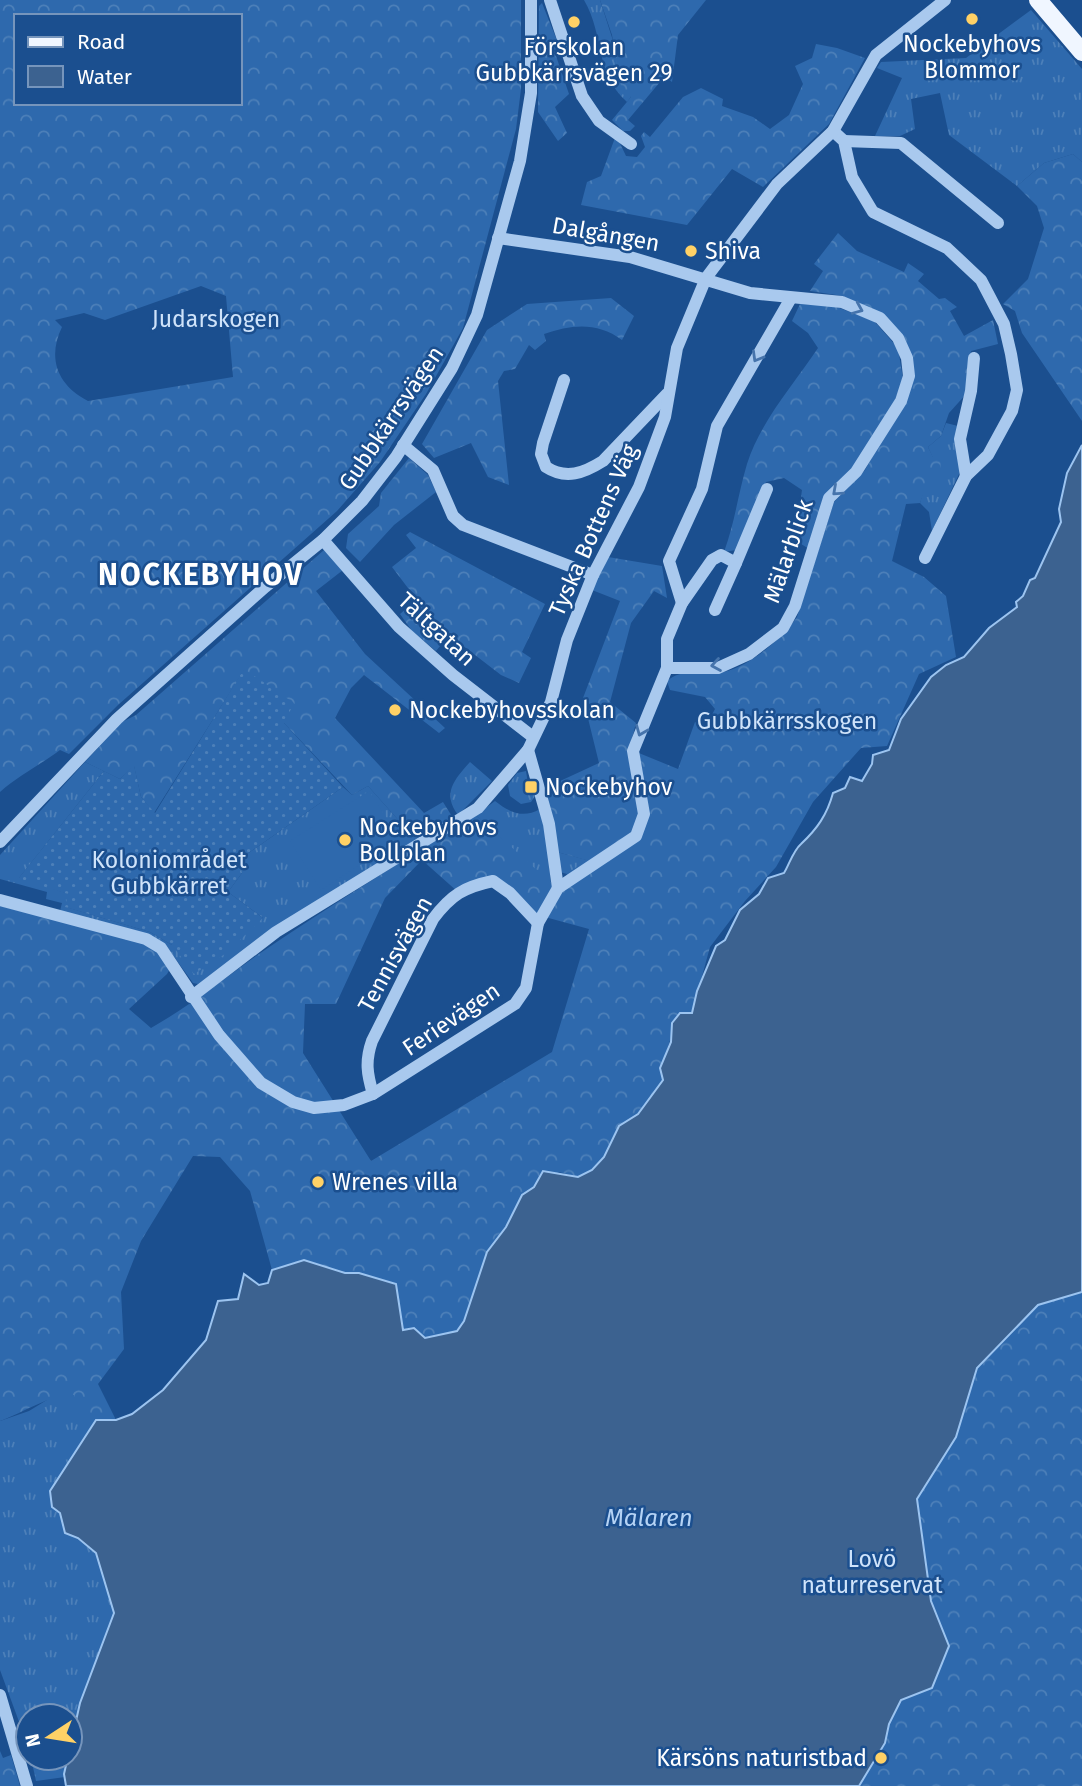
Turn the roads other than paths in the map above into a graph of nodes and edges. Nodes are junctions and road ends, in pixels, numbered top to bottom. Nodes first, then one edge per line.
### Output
1 (531, 0) edge
2 (550, 0) edge
3 (945, 0) edge
4 (1031, 0) edge
5 (1038, 0) edge
6 (1048, 0) edge
7 (1082, 43) edge
8 (1082, 52) edge
9 (833, 131) junction
10 (845, 141) junction
11 (631, 144) dead end
12 (998, 223) dead end
13 (498, 238) junction
14 (706, 278) junction
15 (791, 298) junction
16 (974, 358) dead end
17 (564, 380) dead end
18 (667, 394) junction
19 (403, 445) junction
20 (966, 476) junction
21 (767, 489) dead end
22 (323, 540) junction
23 (925, 558) dead end
24 (736, 563) junction
25 (593, 575) junction
26 (682, 603) junction
27 (715, 610) dead end
28 (667, 668) junction
29 (531, 743) junction
30 (0, 842) edge
31 (558, 888) junction
32 (0, 900) edge
33 (538, 923) junction
34 (191, 998) junction
35 (373, 1094) junction
36 (0, 1695) edge
37 (27, 1786) edge

1 - 13 street, Gubbkärrsvägen
2 - 11 street
3 - 9 street, Tyska Bottens Väg
4 - 7 street
5 - 8 main road
6 - 7 main road
9 - 10 street
9 - 14 street, Tyska Bottens Väg
10 - 12 street
10 - 20 street
13 - 14 street, Dalgången
13 - 19 street, Gubbkärrsvägen
14 - 15 street, Mälarblick
14 - 18 street, Tyska Bottens Väg
15 -> 26 street
15 -> 28 street, Mälarblick
16 - 20 street
17 - 18 street
18 - 25 street, Tyska Bottens Väg
19 - 22 street, Gubbkärrsvägen
19 - 25 street
20 - 23 street
21 - 24 street
22 - 29 street, Tältgatan
22 - 30 street, Gubbkärrsvägen
24 - 26 street, Ferievägen
24 - 27 street
25 - 29 street, Tyska Bottens Väg
26 - 28 street, Ferievägen
28 -> 31 street, Ferievägen
29 - 31 street
29 - 34 street, Tyska Bottens Väg
31 - 33 street, Ferievägen
32 - 34 street, Ferievägen
33 - 35 street, Ferievägen
33 - 35 street, Tennisvägen
34 - 35 street, Ferievägen
36 - 37 street

